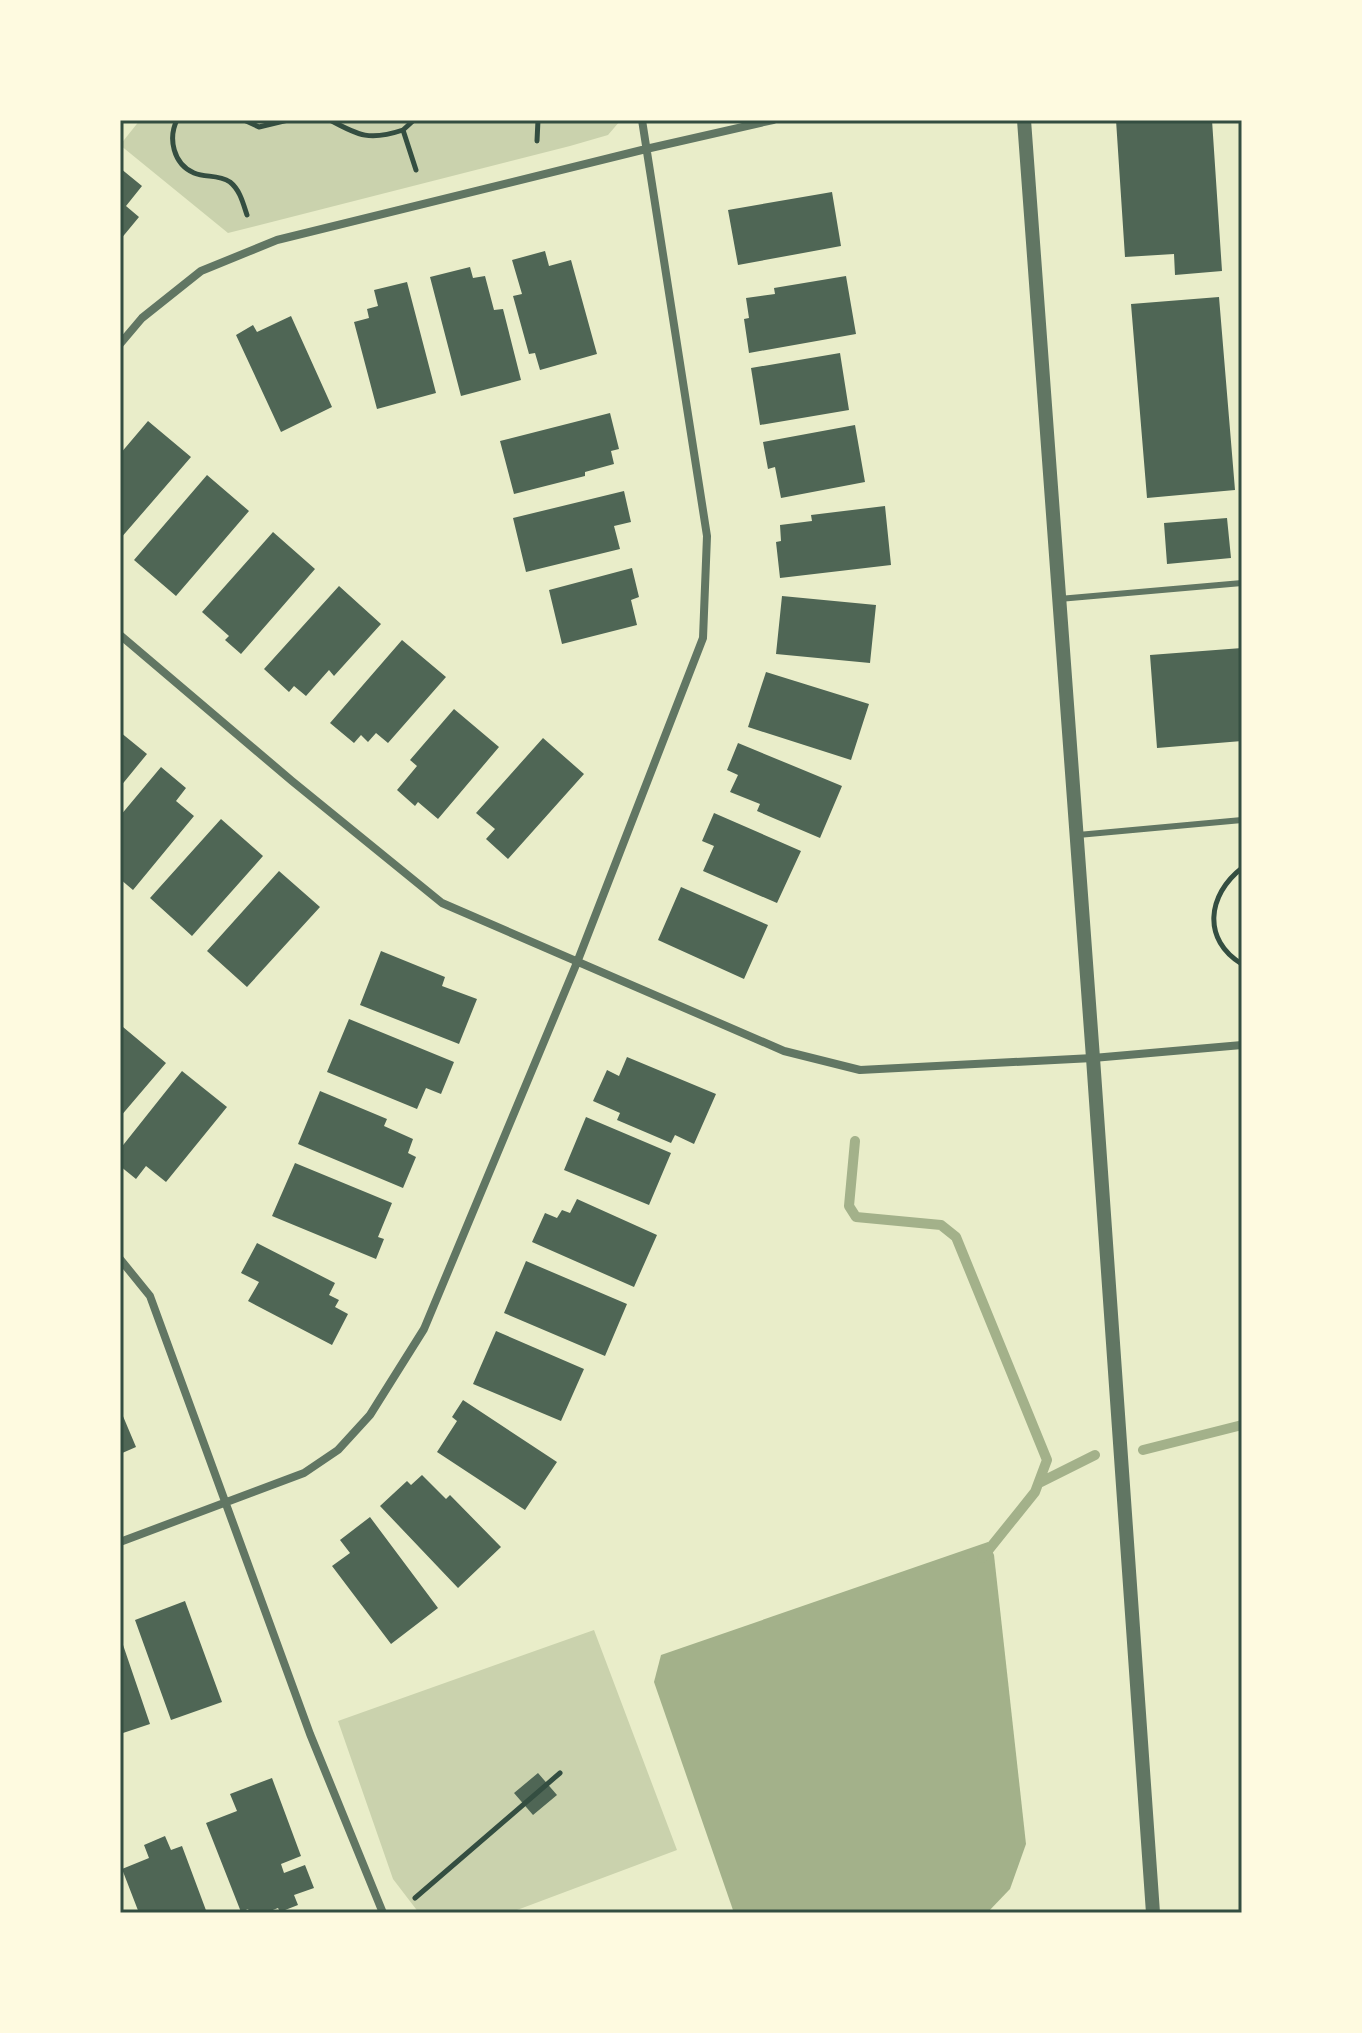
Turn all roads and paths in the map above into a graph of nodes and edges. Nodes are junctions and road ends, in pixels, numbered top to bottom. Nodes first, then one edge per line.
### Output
1 (177, 120) edge
2 (244, 120) edge
3 (288, 120) edge
4 (330, 120) edge
5 (414, 120) edge
6 (538, 120) edge
7 (642, 120) edge
8 (773, 120) edge
9 (1024, 120) edge
10 (403, 130) junction
11 (537, 141) dead end
12 (646, 149) junction
13 (416, 170) dead end
14 (247, 215) dead end
15 (120, 344) edge
16 (1242, 583) edge
17 (1059, 599) junction
18 (120, 635) edge
19 (1242, 820) edge
20 (1077, 835) junction
21 (1242, 868) edge
22 (578, 960) junction
23 (1242, 964) edge
24 (1242, 1045) edge
25 (1093, 1058) junction
26 (120, 1259) edge
27 (228, 1504) junction
28 (120, 1542) edge
29 (560, 1773) dead end
30 (415, 1898) dead end
31 (383, 1913) edge
32 (1153, 1913) edge

1 - 14 path
2 - 3 path
4 - 10 path
5 - 10 path
6 - 11 path
7 - 12 street
8 - 12 street
9 - 17 street
10 - 13 path
12 - 15 street
12 - 22 street
16 - 17 lane
17 - 20 street
18 - 22 street
19 - 20 lane
20 - 25 street
21 - 23 path
22 - 25 street
22 - 27 street
24 - 25 street
25 - 32 street
26 - 27 street
27 - 28 street
27 - 31 street
29 - 30 path

